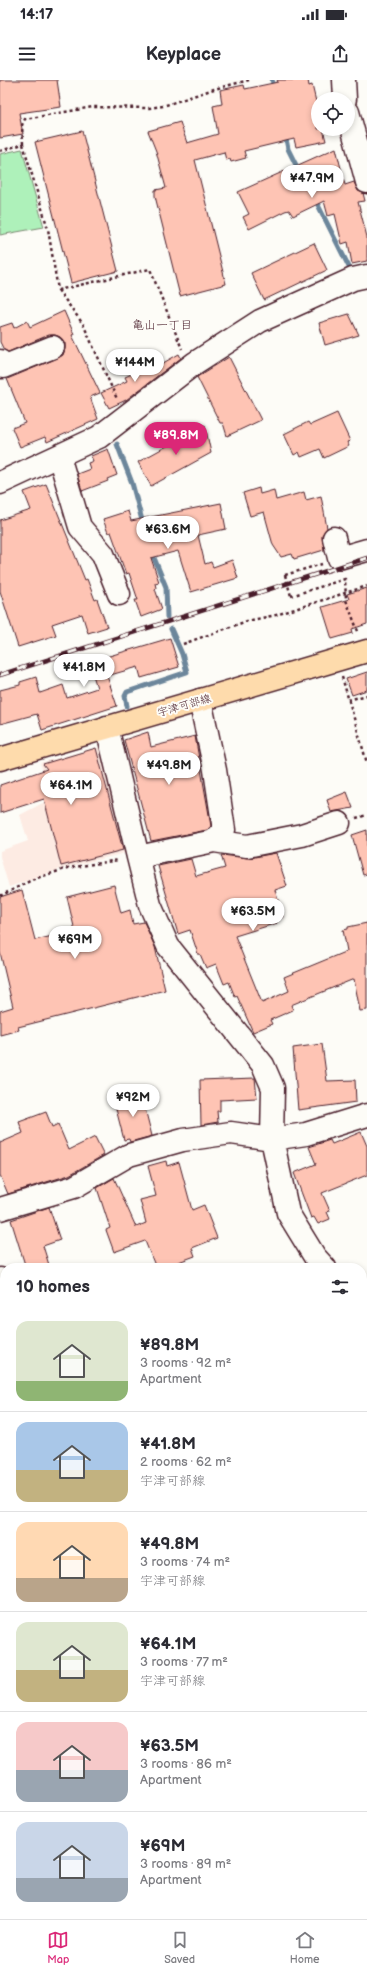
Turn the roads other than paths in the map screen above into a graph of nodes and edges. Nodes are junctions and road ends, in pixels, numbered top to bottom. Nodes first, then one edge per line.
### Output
1 (344, 80) edge
2 (345, 92) edge
3 (355, 136) edge
4 (367, 182) edge
5 (367, 276) edge
6 (53, 347) dead end
7 (0, 361) edge
8 (59, 456) junction
9 (0, 483) edge
10 (367, 550) edge
11 (339, 558) road end
12 (119, 594) dead end
13 (366, 651) edge
14 (200, 700) junction
15 (107, 727) junction
16 (0, 759) edge
17 (339, 823) dead end
18 (214, 842) junction
19 (138, 857) junction
20 (367, 1116) edge
21 (272, 1139) junction
22 (0, 1209) edge
23 (320, 1263) edge

1 - 2 street
3 - 4 street
5 - 8 street
6 - 7 street
8 - 9 street
8 - 12 street
10 - 11 street
13 - 14 main road, 宇津可部線
14 - 15 main road, 宇津可部線
14 - 18 street
15 - 16 main road, 宇津可部線
15 - 19 street
17 - 18 street
18 - 19 street
19 - 21 street
20 - 21 street
21 - 22 street
21 - 23 street

